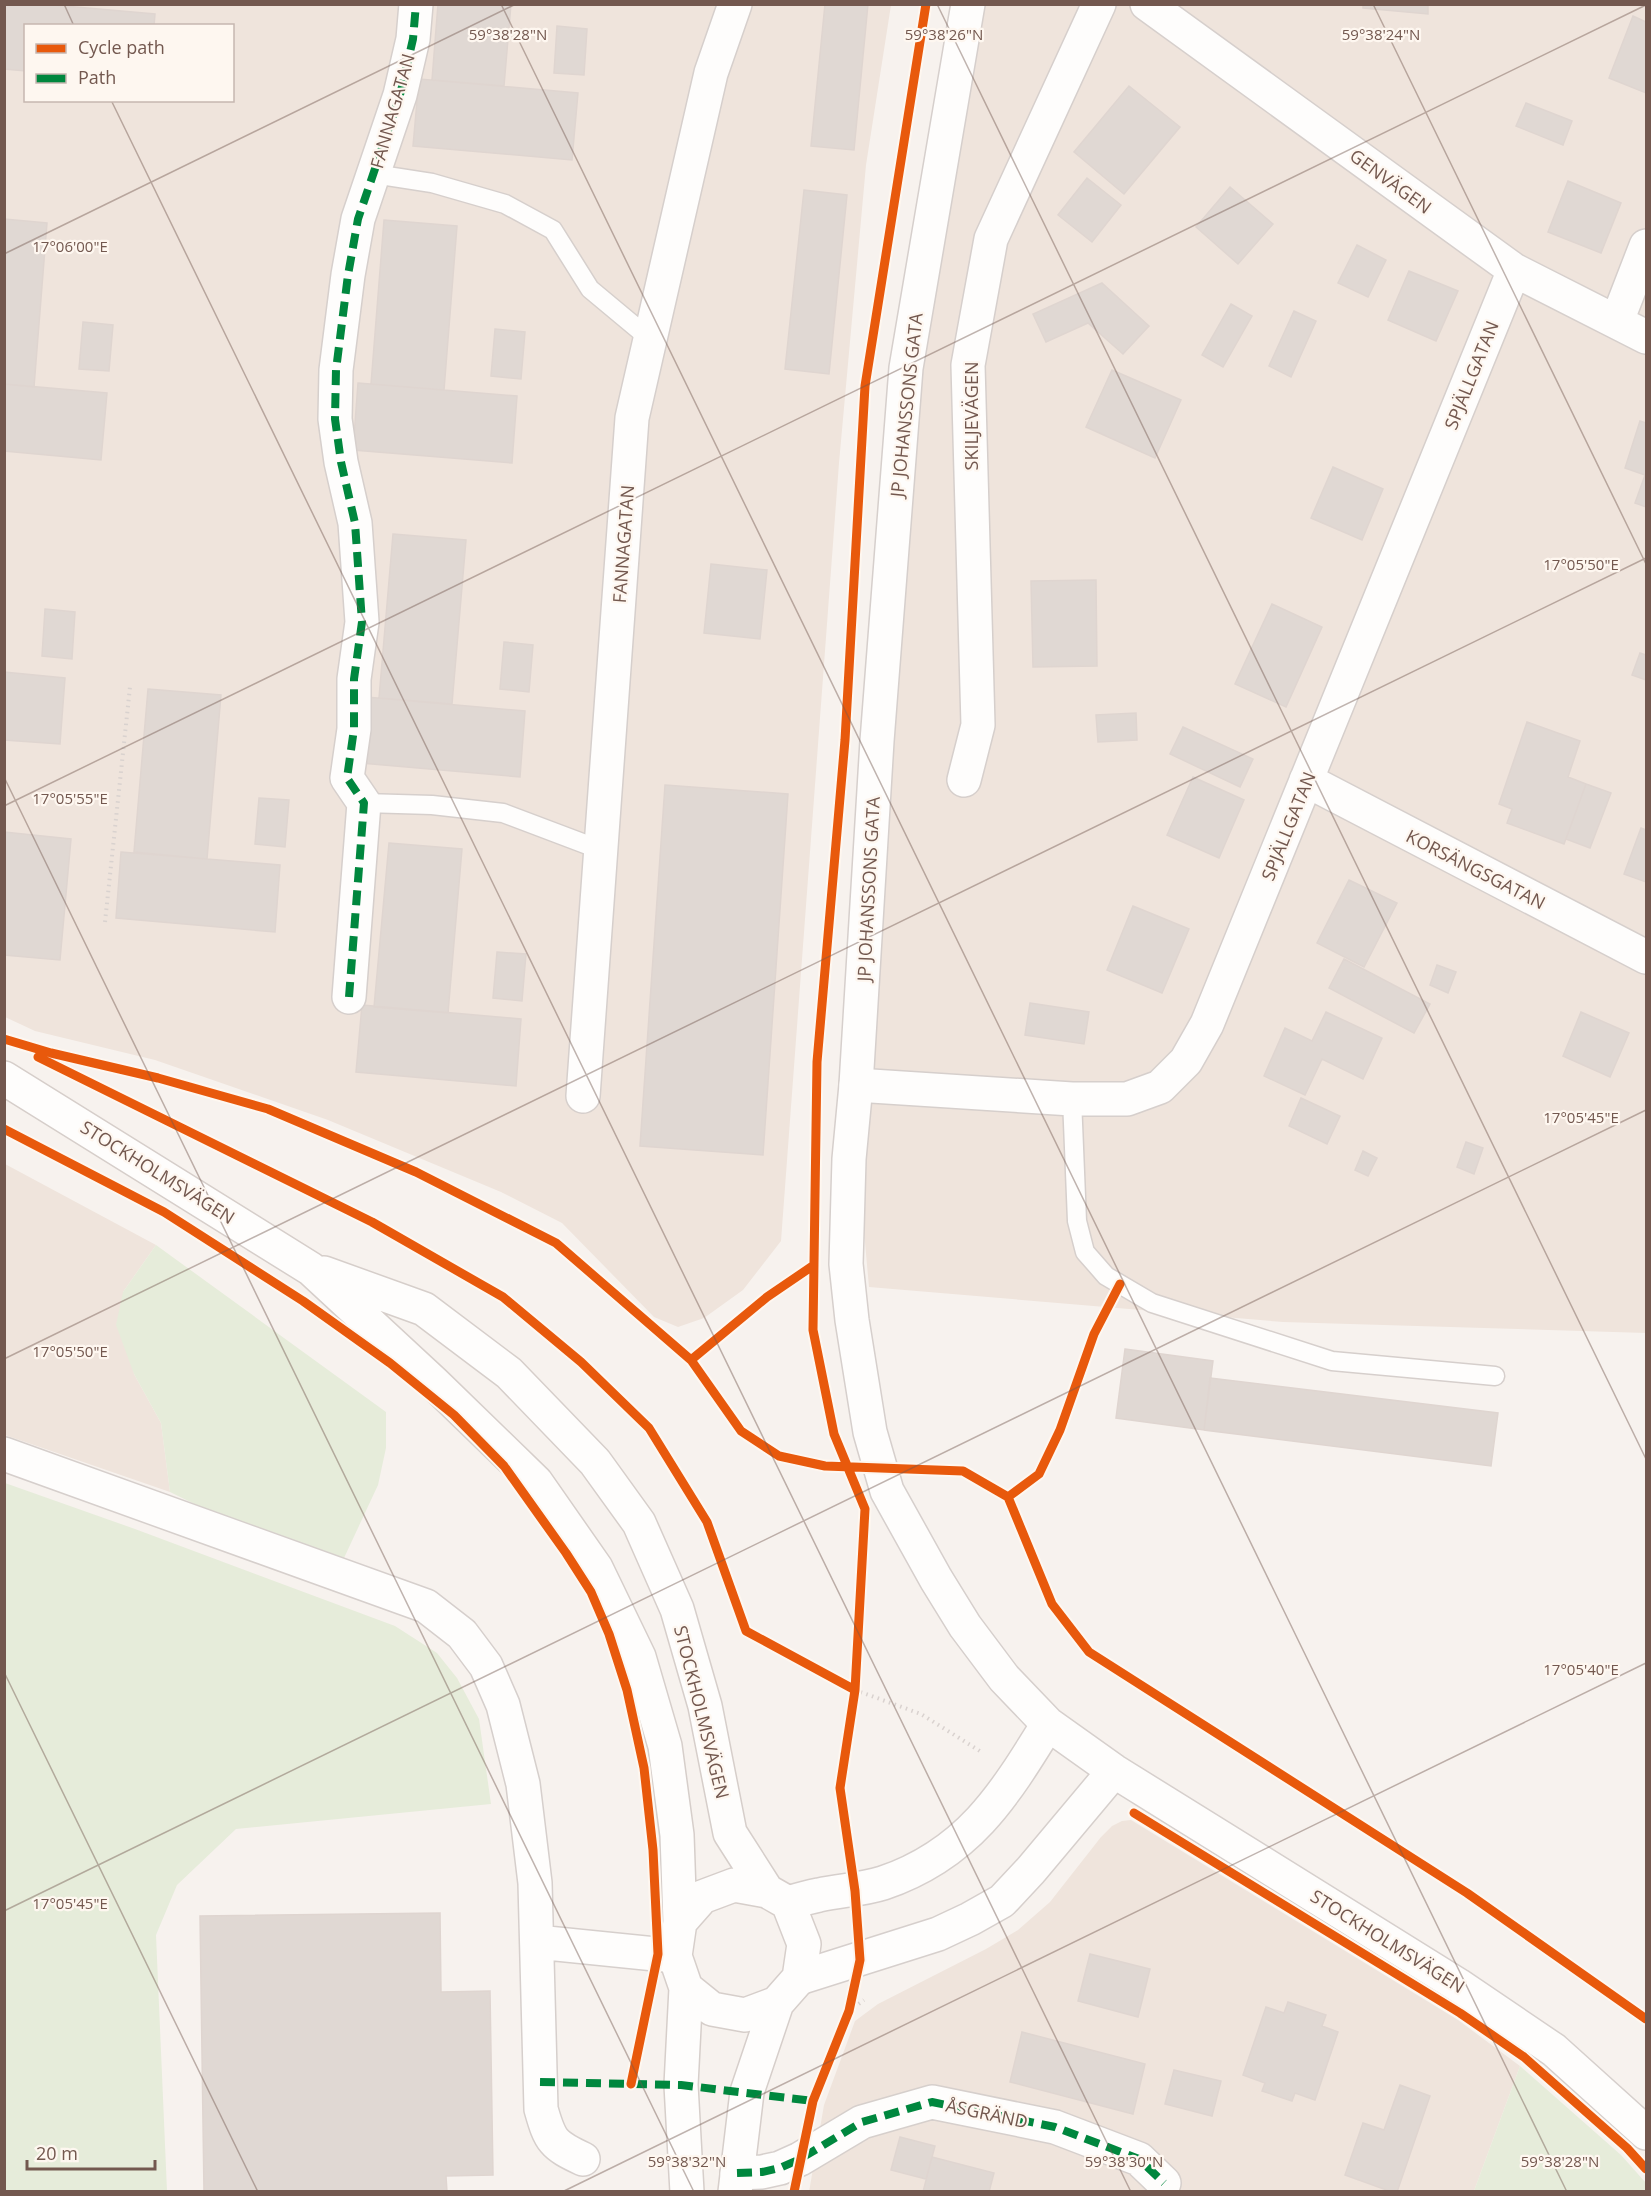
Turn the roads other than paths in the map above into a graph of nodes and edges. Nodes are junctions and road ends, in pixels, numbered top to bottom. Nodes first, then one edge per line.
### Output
1 (416, 4) edge
2 (735, 4) edge
3 (968, 4) edge
4 (1099, 4) edge
5 (1147, 4) edge
6 (374, 174) junction
7 (1647, 246) edge
8 (1514, 270) junction
9 (1617, 321) junction
10 (1647, 337) edge
11 (650, 339) junction
12 (964, 780) dead end
13 (1306, 780) junction
14 (364, 803) junction
15 (601, 850) junction
16 (1647, 957) edge
17 (349, 997) dead end
18 (4, 1078) edge
19 (856, 1085) junction
20 (584, 1096) dead end
21 (1072, 1099) junction
22 (311, 1269) junction
23 (1495, 1376) dead end
24 (4, 1454) edge
25 (1048, 1724) junction
26 (1114, 1771) junction
27 (778, 1897) junction
28 (680, 1922) junction
29 (537, 1942) junction
30 (675, 1956) junction
31 (798, 1978) junction
32 (686, 1988) junction
33 (777, 2003) junction
34 (1647, 2133) edge
35 (583, 2159) dead end
36 (736, 2182) edge
37 (1164, 2183) dead end
38 (687, 2192) edge

1 - 6 street, FANNAGATAN
2 - 11 street, FANNAGATAN
3 - 19 street, JP JOHANSSONS GATA
4 - 12 street, SKILJEVÄGEN
5 - 8 street, GENVÄGEN
6 - 11 lane
6 - 14 street, FANNAGATAN
7 - 9 street
8 - 9 street, GENVÄGEN
8 - 13 street, SPJÄLLGATAN
9 - 10 street, GENVÄGEN
11 - 15 street, FANNAGATAN
13 - 16 street, KORSÄNGSGATAN
13 - 21 street, SPJÄLLGATAN
14 - 15 lane
14 - 17 street
15 - 20 street, FANNAGATAN
18 - 22 street, STOCKHOLMSVÄGEN
19 - 21 street, SPJÄLLGATAN
19 - 25 street, JP JOHANSSONS GATA
21 - 23 lane
22 - 27 street, STOCKHOLMSVÄGEN
22 - 28 street, STOCKHOLMSVÄGEN
24 - 29 street
25 - 26 street, STOCKHOLMSVÄGEN
25 - 27 street
26 - 31 street
26 - 34 street, STOCKHOLMSVÄGEN
27 - 28 street
27 - 31 street
28 - 30 street
29 - 30 street
29 - 35 street
30 - 32 street
31 - 33 street
32 - 33 street
32 - 38 street
33 - 36 street
36 - 37 street, ÅSGRÄND

